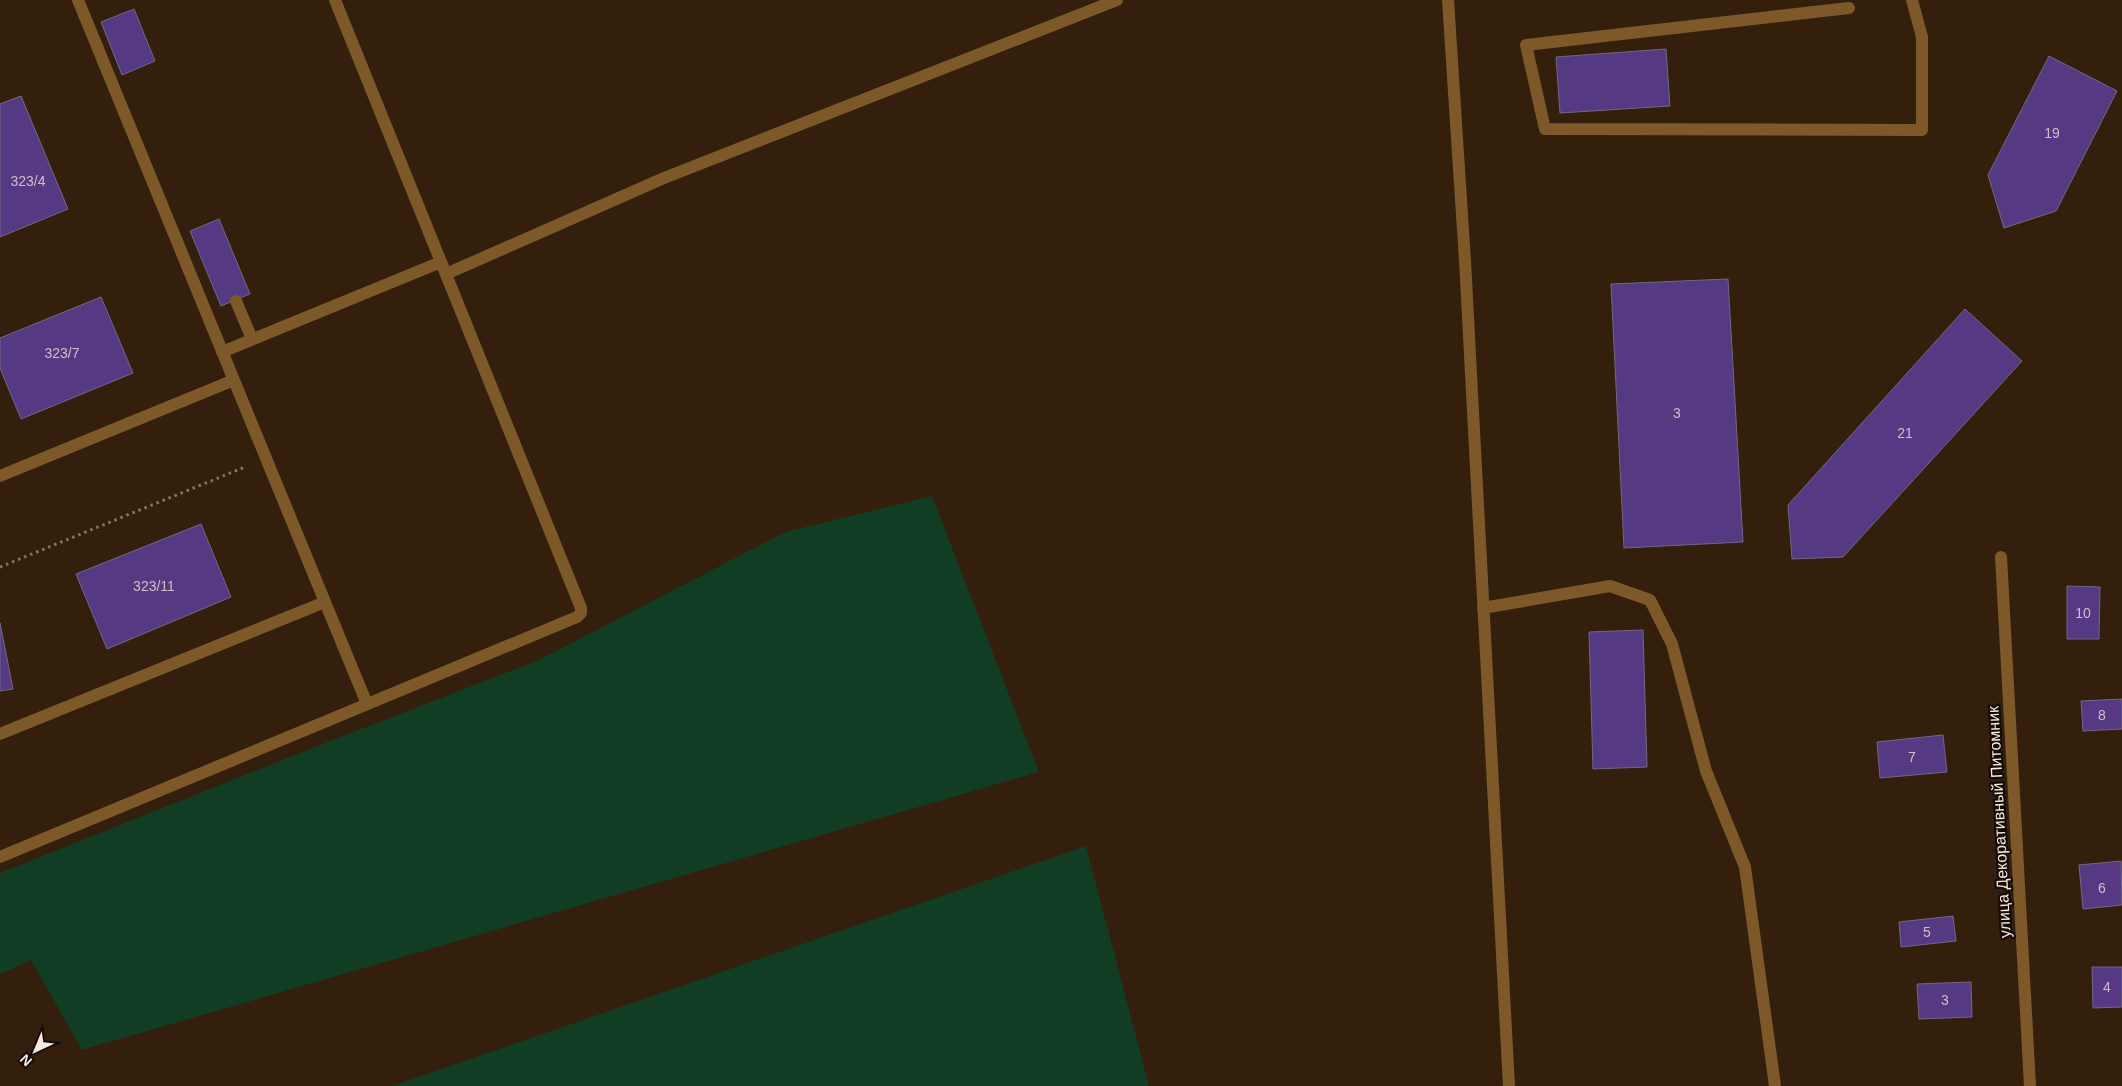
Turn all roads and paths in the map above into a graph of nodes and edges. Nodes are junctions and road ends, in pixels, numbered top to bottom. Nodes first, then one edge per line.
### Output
1 (78, 0) edge
2 (335, 0) edge
3 (1117, 0) edge
4 (1448, 0) edge
5 (1912, 0) edge
6 (1849, 8) dead end
7 (441, 262) junction
8 (446, 274) junction
9 (236, 300) dead end
10 (252, 339) junction
11 (222, 352) junction
12 (234, 380) junction
13 (266, 459) junction
14 (0, 476) edge
15 (2001, 557) dead end
16 (0, 567) edge
17 (325, 602) junction
18 (1483, 608) junction
19 (367, 704) junction
20 (0, 734) edge
21 (0, 857) edge
22 (1509, 1086) edge
23 (1775, 1086) edge
24 (2030, 1086) edge

1 - 11 street
2 - 7 street
3 - 8 street
4 - 18 street
5 - 6 street
7 - 8 street
7 - 10 street
8 - 19 street
9 - 10 street
10 - 11 street
11 - 12 street
12 - 13 street
12 - 14 street
13 - 16 path
13 - 17 street
15 - 24 street, улица Декоративный Питомник
17 - 19 street
17 - 20 street
18 - 22 street
18 - 23 street
19 - 21 street

